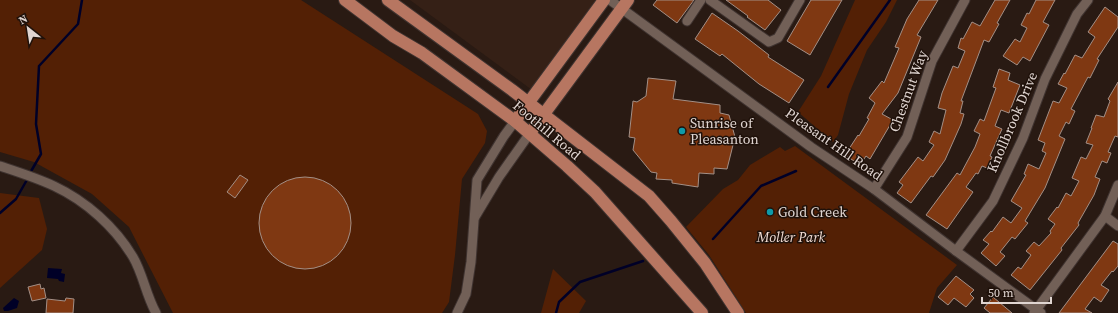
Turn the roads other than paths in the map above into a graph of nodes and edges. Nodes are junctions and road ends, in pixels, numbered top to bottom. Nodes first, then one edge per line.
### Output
1 (345, 0) edge
2 (388, 0) edge
3 (604, 0) edge
4 (610, 0) edge
5 (701, 0) edge
6 (710, 0) edge
7 (800, 0) edge
8 (965, 0) edge
9 (1088, 0) edge
10 (625, 4) edge
11 (687, 21) dead end
12 (528, 103) junction
13 (544, 115) junction
14 (515, 121) junction
15 (530, 133) junction
16 (0, 166) edge
17 (1118, 185) edge
18 (874, 189) junction
19 (1105, 216) junction
20 (474, 220) junction
21 (1118, 226) edge
22 (956, 251) junction
23 (1038, 312) edge
24 (156, 313) edge
25 (457, 313) edge
26 (702, 313) edge
27 (738, 313) edge

1 - 14 main road, Foothill Road
2 - 12 main road, Foothill Road
3 - 12 main road
4 - 10 street, Pleasant Hill Road
5 - 11 street
6 - 7 street
8 - 18 street, Chestnut Way
9 - 22 street, Knollbrook Drive
10 - 13 main road
10 - 18 street, Pleasant Hill Road
12 - 13 main road, Foothill Road
12 - 14 main road
13 - 15 main road
13 - 27 main road, Foothill Road
14 - 15 main road, Foothill Road
14 - 20 street
15 - 20 street
15 - 26 main road, Foothill Road
16 - 24 street
17 - 19 street
18 - 22 street, Pleasant Hill Road
19 - 21 street
19 - 23 street
20 - 25 street
22 - 23 street, Pleasant Hill Road

